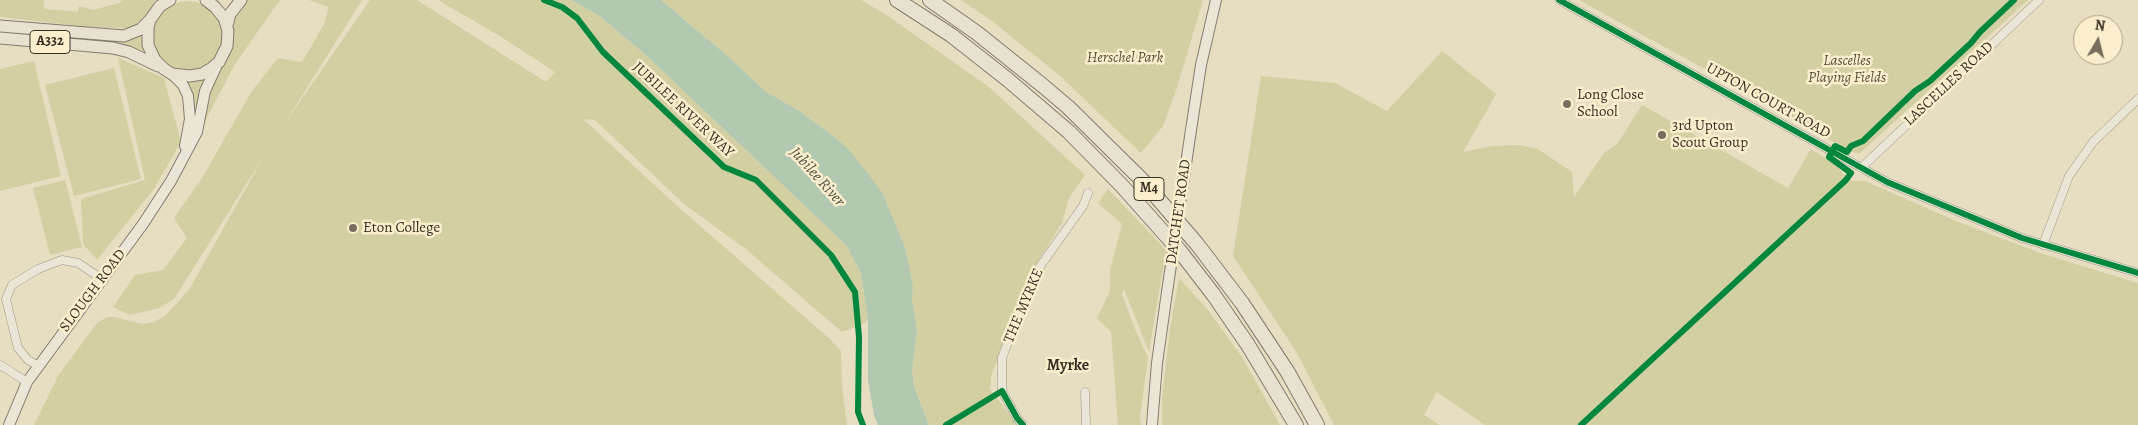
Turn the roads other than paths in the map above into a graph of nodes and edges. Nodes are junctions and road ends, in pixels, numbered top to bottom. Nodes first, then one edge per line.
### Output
1 (170, 0) edge
2 (206, 0) edge
3 (241, 0) edge
4 (897, 0) edge
5 (930, 0) edge
6 (1216, 0) edge
7 (1560, 0) edge
8 (2039, 0) edge
9 (150, 20) junction
10 (0, 26) edge
11 (227, 26) junction
12 (0, 38) edge
13 (220, 62) junction
14 (168, 71) junction
15 (2136, 105) edge
16 (182, 159) junction
17 (1860, 168) junction
18 (1088, 193) dead end
19 (2043, 245) junction
20 (2138, 273) edge
21 (102, 280) junction
22 (0, 365) edge
23 (39, 366) junction
24 (27, 382) junction
25 (1085, 392) dead end
26 (8, 425) edge
27 (1023, 425) edge
28 (1086, 425) edge
29 (1152, 425) edge
30 (1296, 425) edge
31 (1317, 425) edge

1 - 9 main road, A332
2 - 11 main road
3 - 11 main road
4 - 30 highway, M4
5 - 31 highway, M4
6 - 29 main road, DATCHET ROAD, bridge
7 - 17 street, UPTON COURT ROAD
8 - 17 street, LASCELLES ROAD
9 - 10 main road, A332
9 - 14 main road
11 - 13 main road
12 - 14 main road, A332
13 - 14 main road, A332
13 - 16 main road, SLOUGH ROAD
14 - 16 main road, SLOUGH ROAD
15 - 19 street
16 - 21 main road, SLOUGH ROAD
17 - 19 street, UPTON COURT ROAD
18 - 27 street, THE MYRKE
19 - 20 street, UPTON COURT ROAD
21 - 23 main road, SLOUGH ROAD
21 - 23 street
22 - 24 street
23 - 24 main road, SLOUGH ROAD
24 - 26 main road, SLOUGH ROAD
25 - 28 street

